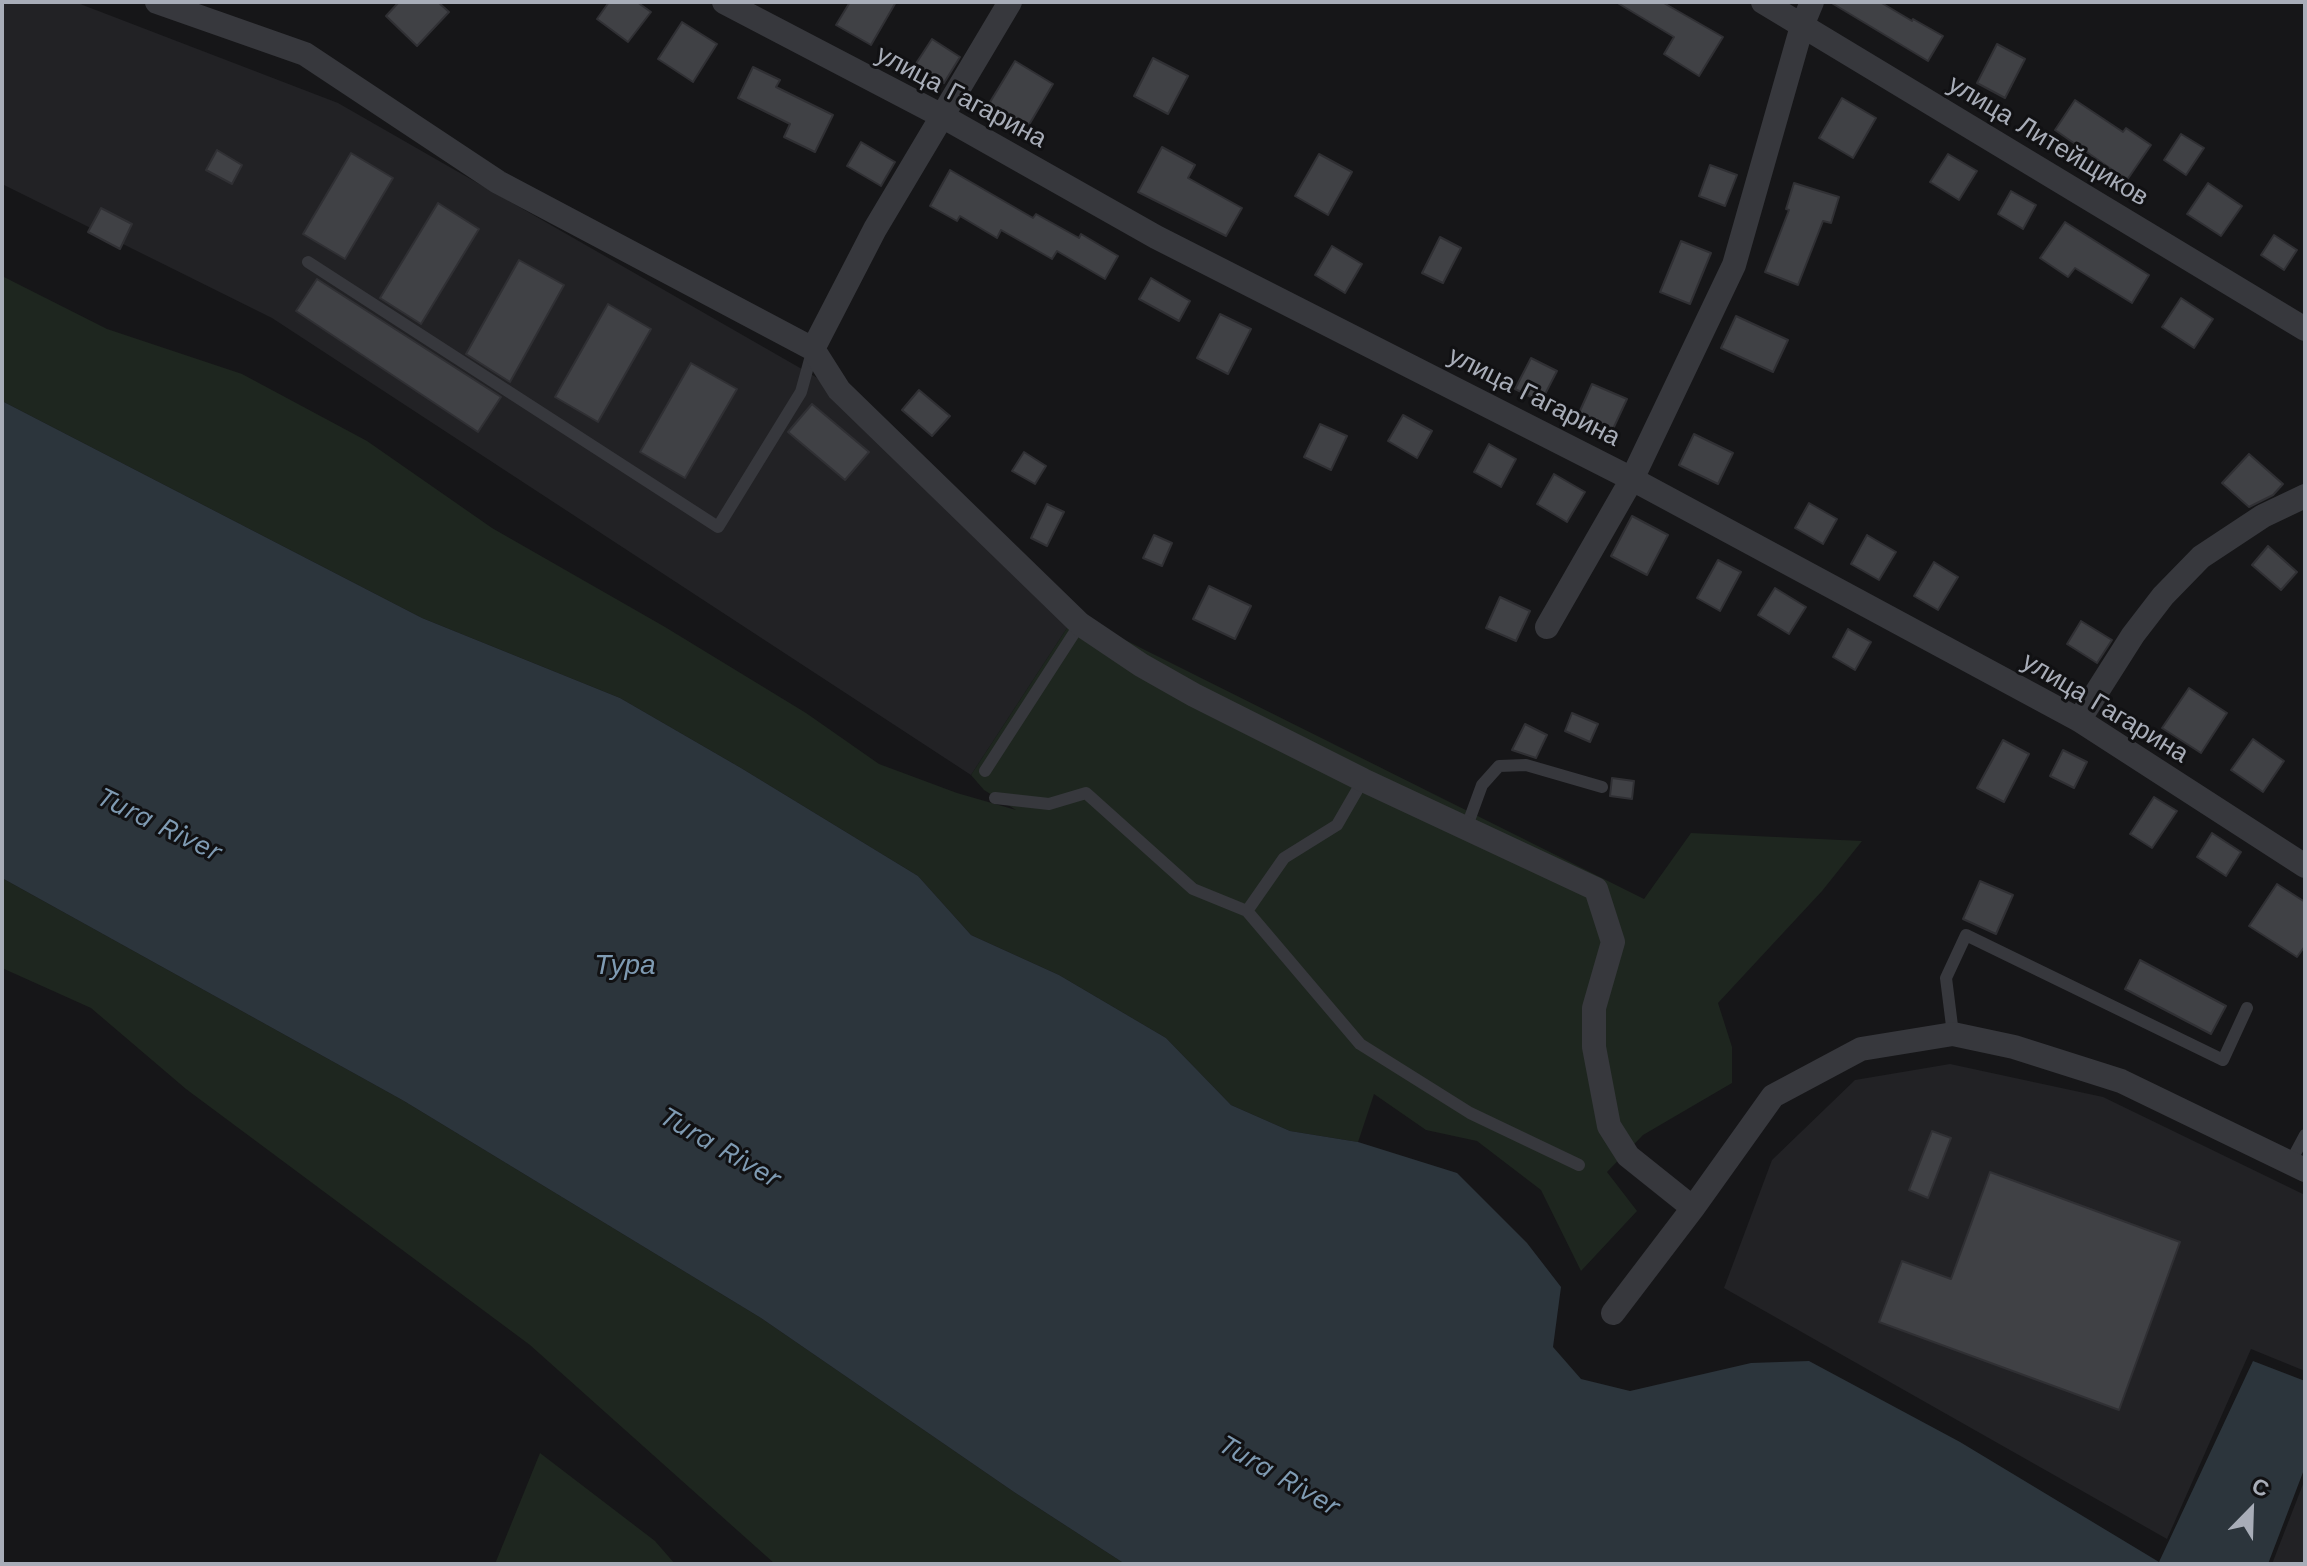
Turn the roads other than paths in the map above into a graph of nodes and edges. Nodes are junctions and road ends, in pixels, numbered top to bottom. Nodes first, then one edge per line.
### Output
1 (157, 2) edge
2 (724, 2) edge
3 (1010, 2) edge
4 (1763, 2) edge
5 (1812, 2) edge
6 (1802, 26) junction
7 (942, 116) junction
8 (308, 262) dead end
9 (2305, 329) edge
10 (813, 349) junction
11 (1632, 479) junction
12 (2305, 496) edge
13 (1080, 624) junction
14 (1547, 627) dead end
15 (2079, 720) junction
16 (985, 771) dead end
17 (1363, 780) junction
18 (1602, 787) dead end
19 (995, 798) dead end
20 (1467, 826) junction
21 (2305, 866) edge
22 (1247, 911) junction
23 (2247, 1008) dead end
24 (1953, 1034) junction
25 (2305, 1135) edge
26 (1579, 1165) dead end
27 (2298, 1167) edge
28 (1693, 1208) junction
29 (1613, 1313) dead end

1 - 10 street
2 - 7 street, улица Гагарина
3 - 7 street
4 - 6 street, улица Литейщиков
5 - 6 street
6 - 9 street, улица Литейщиков
6 - 11 street
7 - 10 street
7 - 11 street, улица Гагарина
8 - 10 lane
10 - 13 street
11 - 14 street
11 - 15 street, улица Гагарина
12 - 15 street
13 - 16 lane
13 - 17 street
15 - 21 street, улица Гагарина
17 - 20 street
17 - 22 lane
18 - 20 lane
19 - 22 lane
20 - 28 street
22 - 26 lane
23 - 24 lane
24 - 27 street
24 - 28 street
25 - 27 lane
28 - 29 street

